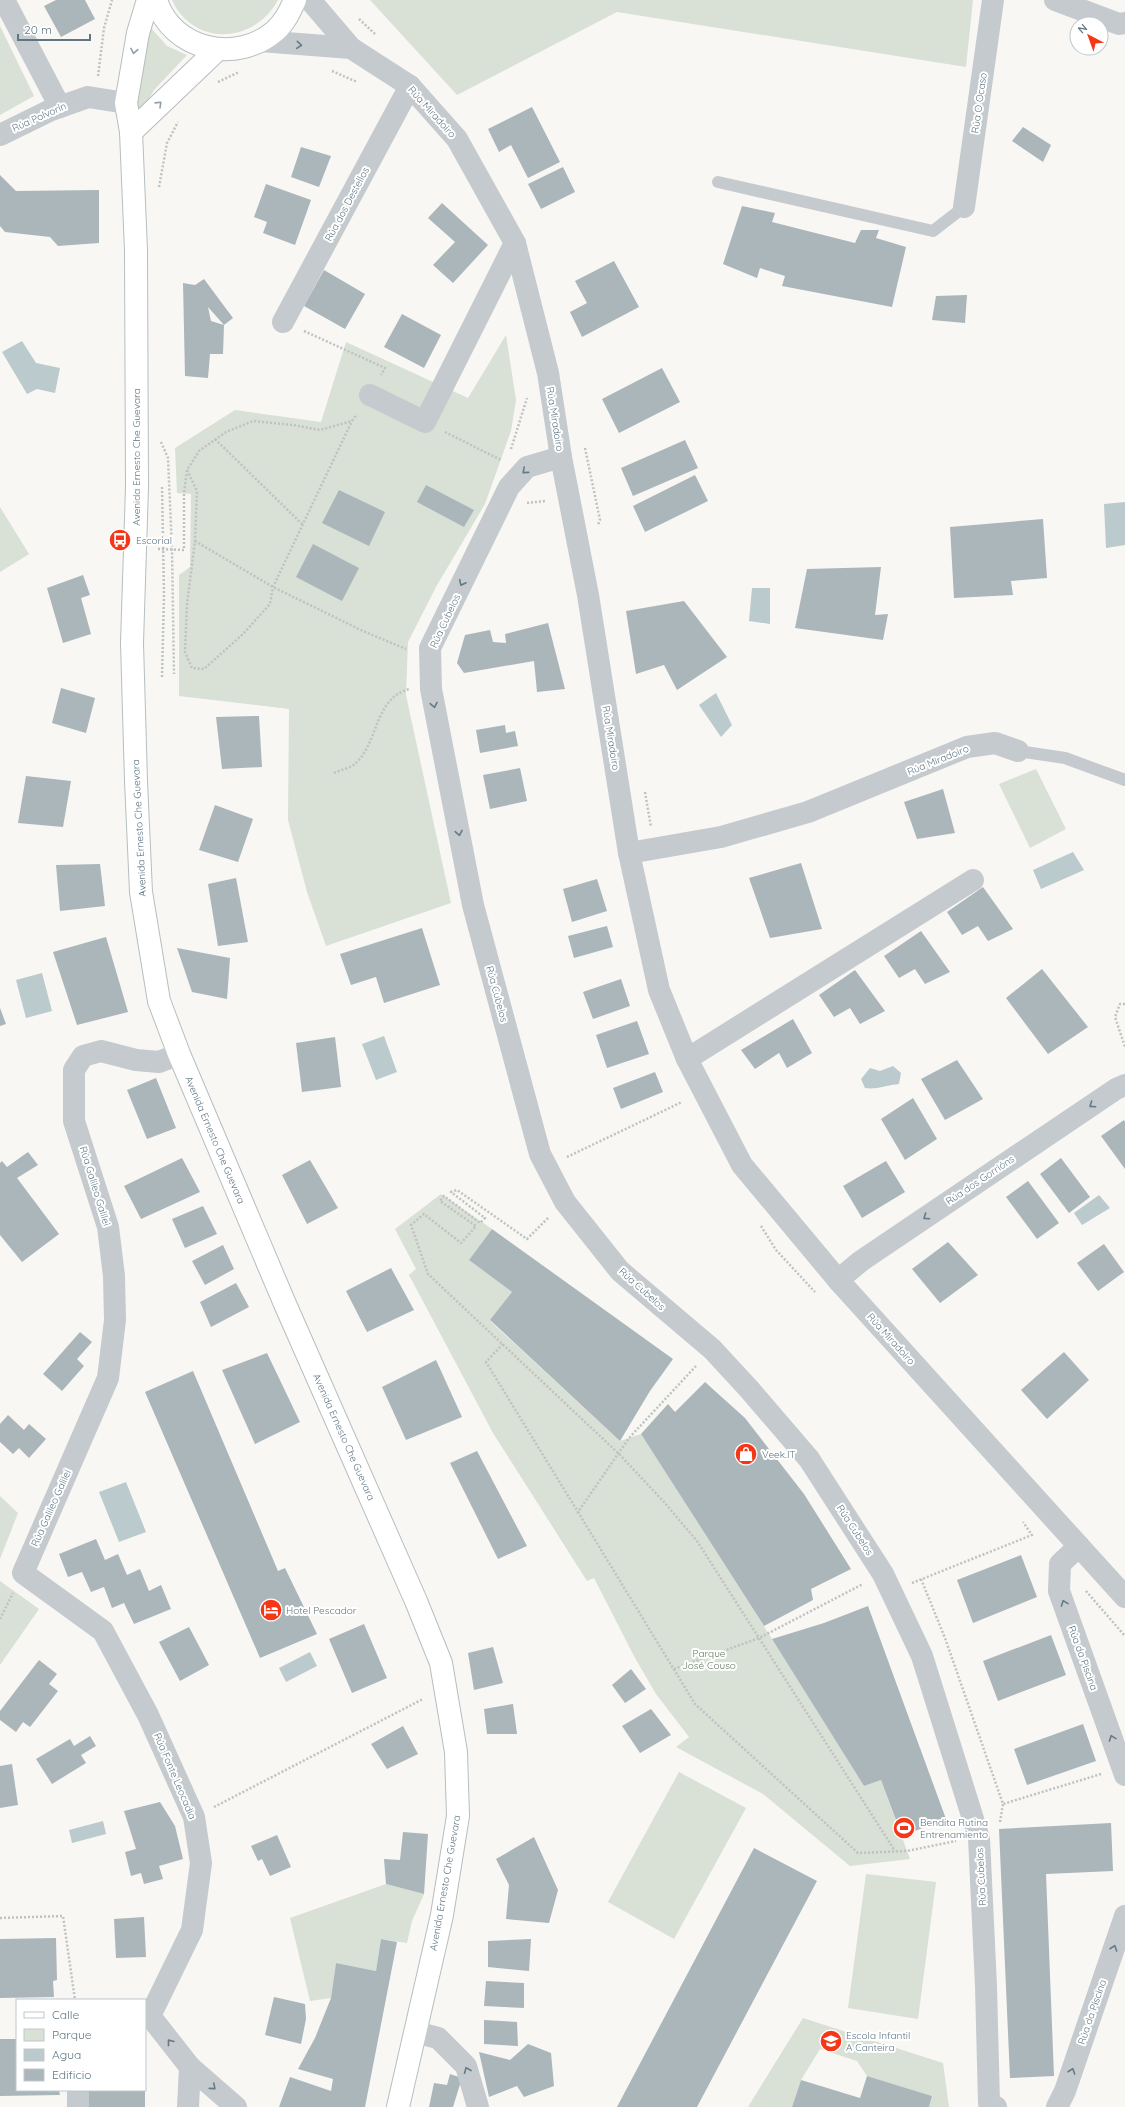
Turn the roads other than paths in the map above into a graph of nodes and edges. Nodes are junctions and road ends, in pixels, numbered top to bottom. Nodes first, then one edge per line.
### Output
1 (4, 0) edge
2 (148, 0) edge
3 (156, 0) edge
4 (295, 0) edge
5 (310, 0) edge
6 (993, 0) edge
7 (1055, 0) edge
8 (1125, 23) edge
9 (260, 41) junction
10 (351, 48) junction
11 (217, 50) junction
12 (410, 86) junction
13 (126, 103) junction
14 (60, 107) junction
15 (131, 132) junction
16 (0, 135) edge
17 (718, 182) dead end
18 (964, 207) joint
19 (515, 243) junction
20 (284, 322) road end
21 (370, 395) road end
22 (561, 457) junction
23 (1018, 751) joint
24 (1125, 780) edge
25 (629, 854) junction
26 (973, 880) dead end
27 (179, 1054) junction
28 (686, 1059) junction
29 (1125, 1085) edge
30 (838, 1280) junction
31 (1079, 1546) junction
32 (23, 1573) joint
33 (1125, 1597) edge
34 (1124, 1771) edge
35 (1125, 1916) edge
36 (147, 2016) edge
37 (415, 2032) junction
38 (190, 2067) junction
39 (78, 2091) edge
40 (78, 2107) edge
41 (188, 2107) edge
42 (236, 2107) edge
43 (398, 2107) edge
44 (478, 2107) edge
45 (996, 2107) edge
46 (1057, 2107) edge

1 - 14 street
2 -> 13 main road, Avenida Ernesto Che Guevara
3 - 11 main road
4 - 9 main road
5 - 10 street, Rúa Miradoiro
6 - 18 street, Rúa O Ocaso
7 - 8 street
9 -> 10 street, Rúa Miradoiro
9 - 11 main road
10 - 12 street, Rúa Miradoiro
15 -> 11 main road
12 - 19 street, Rúa Miradoiro
12 - 20 street, Rúa dos Destellos
13 - 14 street, Rúa Polvorín
13 - 15 main road, Avenida Ernesto Che Guevara
14 - 16 street, Rúa Polvorín
15 - 27 main road, Avenida Ernesto Che Guevara
17 - 18 lane
19 - 21 street
19 - 22 street, Rúa Miradoiro
22 - 25 street, Rúa Miradoiro
22 -> 45 street, Rúa Cubelos
23 - 24 lane
23 - 25 street, Rúa Miradoiro
25 - 28 street, Rúa Miradoiro
26 - 28 street
27 - 32 street, Rúa Galileo Galilei
27 - 37 main road, Avenida Ernesto Che Guevara
28 - 30 street, Rúa Miradoiro
29 -> 30 street, Rúa dos Gorrións
30 - 31 street, Rúa Miradoiro
31 - 33 street, Rúa Miradoiro
34 -> 31 street, Rúa da Piscina
32 - 36 street, Rúa Fonte Leocadia
46 -> 35 street, Rúa da Piscina
38 -> 36 street, Rúa Fonte Leocadia
37 - 43 main road, Avenida Ernesto Che Guevara
44 -> 37 street
38 - 41 street
38 -> 42 street, Rúa Fonte Leocadia
39 - 40 street

